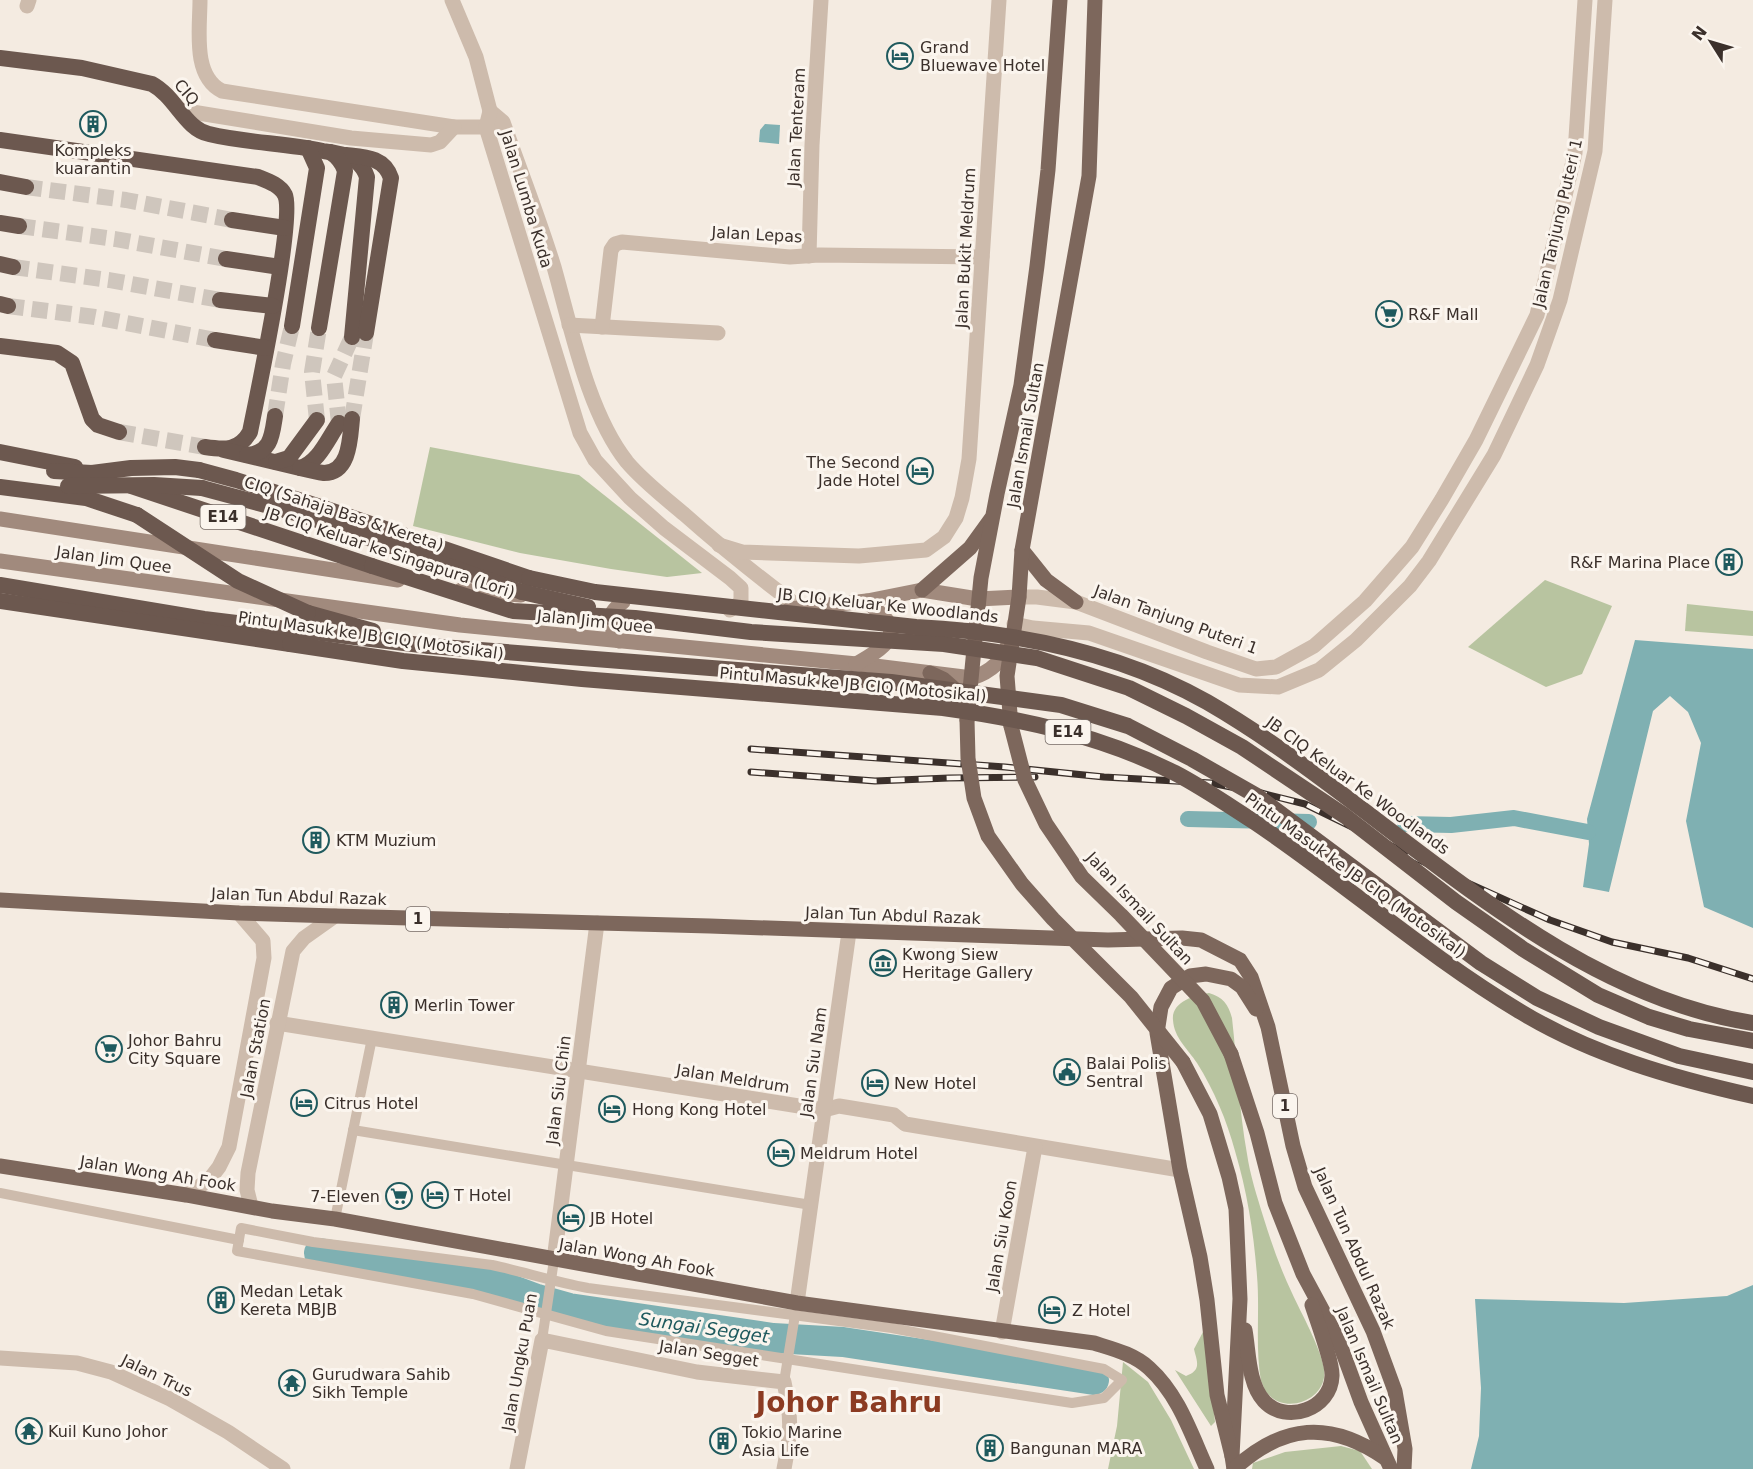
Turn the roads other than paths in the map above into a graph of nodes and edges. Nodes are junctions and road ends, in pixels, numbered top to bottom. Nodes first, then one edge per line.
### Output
1 (200, 0) edge
2 (452, 0) edge
3 (821, 0) edge
4 (999, 0) edge
5 (1060, 0) edge
6 (1095, 0) edge
7 (1585, 0) edge
8 (1605, 0) edge
9 (0, 58) edge
10 (180, 110) junction
11 (490, 111) junction
12 (503, 122) junction
13 (454, 127) junction
14 (486, 127) junction
15 (0, 140) edge
16 (308, 148) junction
17 (337, 153) junction
18 (0, 182) edge
19 (26, 187) tunnel mouth
20 (232, 220) tunnel mouth
21 (0, 223) edge
22 (20, 226) tunnel mouth
23 (285, 228) junction
24 (809, 256) junction
25 (982, 257) junction
26 (226, 259) tunnel mouth
27 (280, 267) junction
28 (220, 300) tunnel mouth
29 (273, 306) junction
30 (569, 325) junction
31 (292, 326) tunnel mouth
32 (319, 327) tunnel mouth
33 (602, 327) junction
34 (718, 333) dead end
35 (215, 340) tunnel mouth
36 (0, 346) edge
37 (266, 348) junction
38 (275, 416) tunnel mouth
39 (317, 420) tunnel mouth
40 (119, 432) tunnel mouth
41 (0, 452) edge
42 (247, 455) junction
43 (276, 462) junction
44 (0, 463) edge
45 (300, 468) junction
46 (0, 479) edge
47 (0, 487) edge
48 (962, 498) joint
49 (1442, 499) junction
50 (1461, 508) junction
51 (993, 516) junction
52 (0, 519) edge
53 (719, 545) junction
54 (1022, 550) junction
55 (0, 561) edge
56 (0, 585) edge
57 (922, 590) junction
58 (1018, 597) junction
59 (978, 599) junction
60 (0, 601) edge
61 (867, 601) junction
62 (623, 602) junction
63 (1076, 602) junction
64 (800, 608) junction
65 (730, 610) junction
66 (635, 618) junction
67 (1014, 624) junction
68 (1068, 630) junction
69 (619, 641) junction
70 (429, 646) junction
71 (856, 664) junction
72 (930, 673) junction
73 (1007, 676) junction
74 (972, 678) junction
75 (967, 714) junction
76 (0, 900) edge
77 (239, 913) junction
78 (335, 916) junction
79 (597, 923) junction
80 (849, 932) junction
81 (277, 1023) junction
82 (1753, 1023) edge
83 (1268, 1027) junction
84 (372, 1038) junction
85 (1753, 1041) edge
86 (579, 1071) junction
87 (1753, 1072) edge
88 (1753, 1096) edge
89 (824, 1110) junction
90 (353, 1130) junction
91 (1035, 1147) junction
92 (567, 1165) junction
93 (0, 1166) edge
94 (1180, 1170) junction
95 (0, 1193) edge
96 (186, 1195) junction
97 (811, 1205) junction
98 (251, 1206) junction
99 (334, 1219) junction
100 (239, 1239) junction
101 (554, 1260) junction
102 (1303, 1274) junction
103 (551, 1282) junction
104 (1240, 1299) junction
105 (546, 1314) junction
106 (795, 1315) junction
107 (1002, 1332) junction
108 (542, 1340) junction
109 (789, 1356) junction
110 (0, 1358) edge
111 (784, 1382) junction
112 (1388, 1463) edge
113 (1233, 1465) edge
114 (284, 1469) edge
115 (517, 1469) edge
116 (784, 1469) edge
117 (1207, 1469) edge
118 (1404, 1469) edge

1 - 13 street
2 - 11 street
3 - 24 street, Jalan Tenteram
4 - 25 street, Jalan Bukit Meldrum
5 - 51 main road, Jalan Ismail Sultan
6 - 54 main road, Jalan Ismail Sultan
7 - 49 street, Jalan Tanjung Puteri 1
8 - 50 street, Jalan Tanjung Puteri 1
9 - 10 highway, CIQ
10 - 13 street
10 - 16 highway, CIQ
11 - 12 street, Jalan Lumba Kuda
11 - 14 street, Jalan Lumba Kuda
12 - 14 street
12 - 30 street, Jalan Lumba Kuda
13 - 14 street
14 - 65 street, Jalan Lumba Kuda
15 - 23 highway
16 - 17 highway, CIQ
16 - 31 highway
17 - 17 highway, CIQ
17 - 32 highway
18 - 19 highway
20 - 23 highway
21 - 22 highway
23 - 27 highway
24 - 25 street, Jalan Lepas
24 - 33 street, Jalan Lepas
25 - 48 street, Jalan Bukit Meldrum
26 - 27 highway
27 - 29 highway
28 - 29 highway
29 - 37 highway
30 - 33 street
30 - 53 street, Jalan Lumba Kuda
33 - 34 street
35 - 37 highway
36 - 40 highway
37 - 42 highway
38 - 42 highway
39 - 43 highway
41 - 66 highway, JB CIQ Keluar ke Singapura (Lori) / E14, bridge
42 - 43 highway
43 - 45 highway
44 - 82 highway, JB CIQ Keluar Ke Woodlands / E14, bridge
45 - 45 highway
46 - 66 highway, CIQ (Sahaja Bas & Kereta) / E14, bridge
47 - 70 highway, E14, bridge
48 - 53 street, Jalan Lumba Kuda
49 - 50 street
49 - 63 street, Jalan Tanjung Puteri 1
50 - 68 street, Jalan Tanjung Puteri 1
51 - 57 main road
51 - 59 main road, Jalan Ismail Sultan
52 - 62 main road, Jalan Jim Quee
53 - 64 street, Jalan Lumba Kuda
54 - 58 main road, Jalan Ismail Sultan
54 - 63 main road
55 - 69 main road, Jalan Jim Quee
56 - 70 highway, E14
57 - 59 main road, Jalan Jim Quee
57 - 61 main road, Jalan Jim Quee
58 - 59 main road, Jalan Jim Quee
58 - 63 street, Jalan Tanjung Puteri 1
58 - 67 main road, Jalan Ismail Sultan
59 - 74 main road, Jalan Ismail Sultan
60 - 88 highway, Pintu Masuk ke JB CIQ (Motosikal) / E14, bridge
61 - 64 main road, Jalan Jim Quee
61 - 71 main road
62 - 65 main road, Jalan Jim Quee
62 - 69 main road
64 - 65 main road, Jalan Jim Quee
66 - 85 highway, E14, bridge
67 - 68 street, Jalan Tanjung Puteri 1
67 - 73 main road, Jalan Ismail Sultan
67 - 74 main road
68 - 73 street
69 - 71 main road, Jalan Jim Quee
70 - 87 highway, E14, bridge
71 - 72 main road, Jalan Jim Quee
72 - 74 main road, Jalan Jim Quee
72 - 75 main road
73 - 102 main road, Jalan Ismail Sultan, bridge
74 - 75 main road, Jalan Ismail Sultan
75 - 104 main road, Jalan Ismail Sultan, bridge
76 - 77 main road, Jalan Tun Abdul Razak / 1
77 - 78 main road, Jalan Tun Abdul Razak / 1
77 - 96 street, Jalan Station
78 - 79 main road, Jalan Tun Abdul Razak / 1
78 - 81 street, Jalan Station
79 - 80 main road, Jalan Tun Abdul Razak / 1
79 - 86 street, Jalan Siu Chin
80 - 83 main road, Jalan Tun Abdul Razak / 1
80 - 89 street, Jalan Siu Nam
81 - 84 street, Jalan Meldrum
81 - 98 street, Jalan Station
83 - 94 main road
83 - 118 main road, Jalan Tun Abdul Razak / 1
84 - 86 street, Jalan Meldrum
84 - 90 street
86 - 89 street, Jalan Meldrum
86 - 92 street, Jalan Siu Chin
89 - 91 street, Jalan Meldrum
89 - 97 street, Jalan Siu Nam
90 - 92 street
90 - 99 street
91 - 94 street, Jalan Meldrum
91 - 107 street, Jalan Siu Koon
92 - 97 street
92 - 101 street, Jalan Siu Chin
93 - 96 main road, Jalan Wong Ah Fook
94 - 113 main road
95 - 100 street
96 - 98 main road, Jalan Wong Ah Fook
97 - 106 street, Jalan Siu Nam
98 - 99 main road, Jalan Wong Ah Fook
99 - 101 main road, Jalan Wong Ah Fook
100 - 103 street
100 - 105 street
101 - 103 street, Jalan Ungku Puan
101 - 106 main road, Jalan Wong Ah Fook
102 - 104 main road
102 - 112 main road, Jalan Ismail Sultan
103 - 105 street, Jalan Ungku Puan
103 - 106 street
104 - 113 main road, Jalan Ismail Sultan
105 - 108 street, Jalan Ungku Puan
105 - 109 street
106 - 107 main road, Jalan Wong Ah Fook
106 - 109 street
106 - 109 street
107 - 117 main road, Jalan Wong Ah Fook
108 - 111 street, Jalan Segget
108 - 115 street, Jalan Ungku Puan
109 - 111 street
110 - 114 street, Jalan Trus
111 - 116 street
112 - 113 main road

